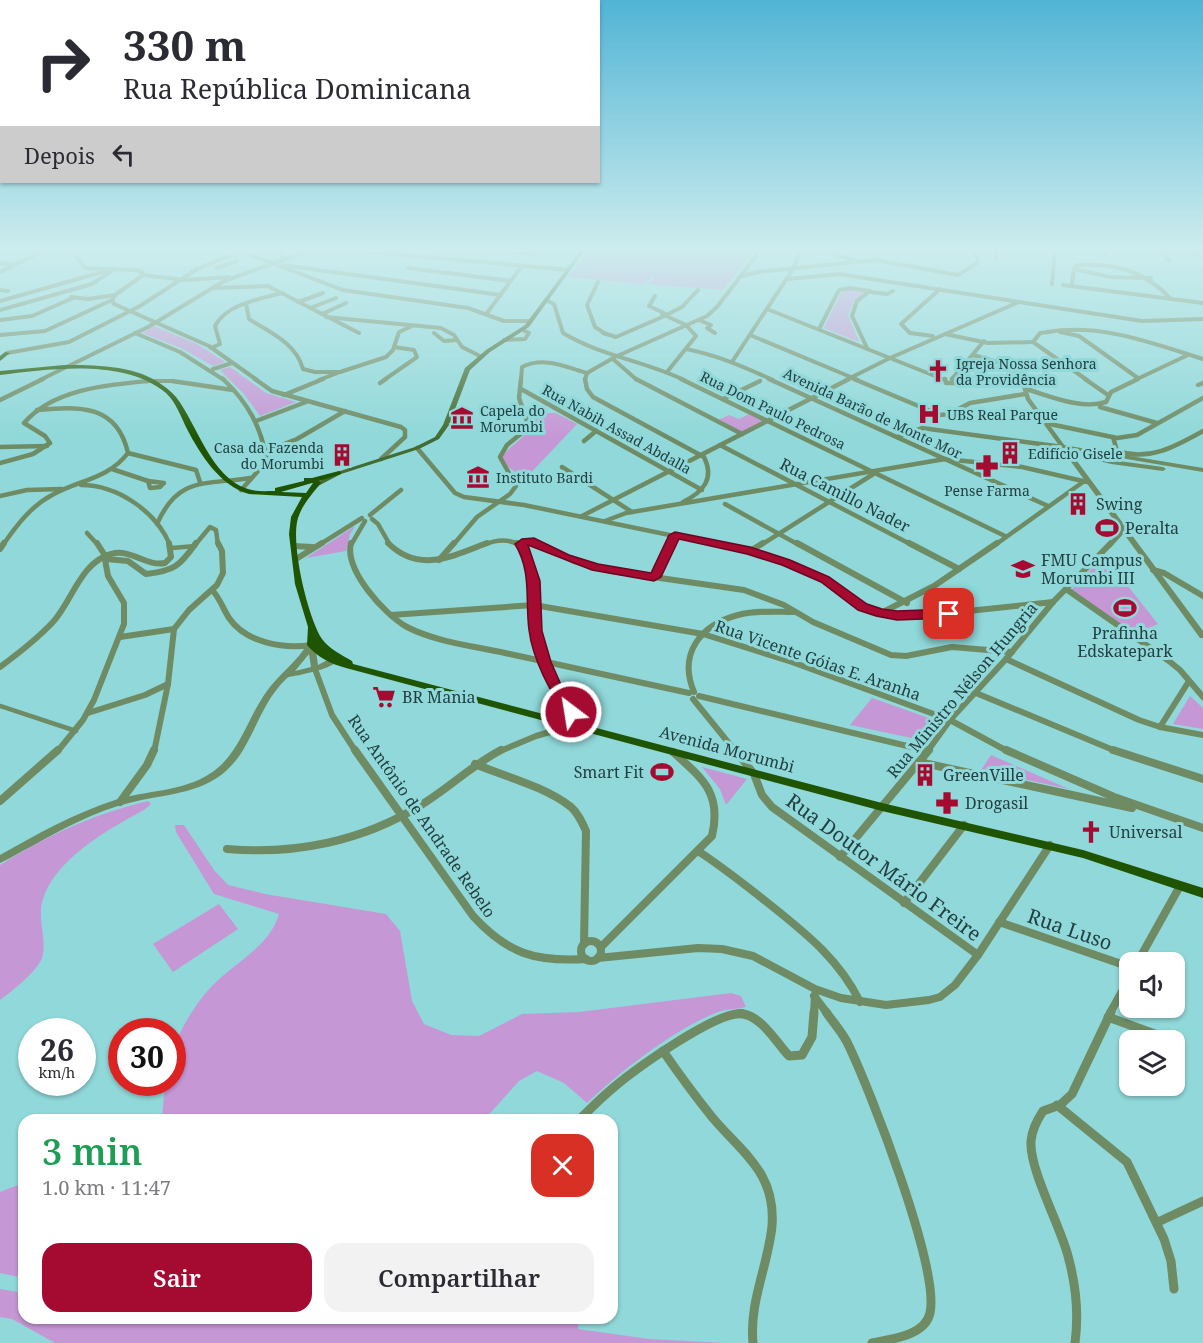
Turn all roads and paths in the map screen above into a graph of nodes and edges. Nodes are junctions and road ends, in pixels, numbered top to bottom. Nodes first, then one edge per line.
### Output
1 (40, 313) edge
2 (83, 313) edge
3 (129, 313) edge
4 (132, 313) edge
5 (172, 313) edge
6 (226, 313) edge
7 (248, 313) edge
8 (319, 313) edge
9 (328, 313) edge
10 (487, 313) edge
11 (537, 313) edge
12 (557, 313) edge
13 (590, 313) edge
14 (667, 313) edge
15 (709, 313) edge
16 (765, 313) edge
17 (777, 313) edge
18 (827, 313) edge
19 (853, 313) edge
20 (913, 313) edge
21 (994, 313) edge
22 (1088, 313) edge
23 (664, 314) junction
24 (324, 315) junction
25 (1203, 319) edge
26 (1, 320) edge
27 (699, 320) junction
28 (531, 321) junction
29 (156, 323) junction
30 (687, 323) junction
31 (415, 325) junction
32 (819, 329) junction
33 (1083, 329) junction
34 (1047, 332) junction
35 (135, 333) junction
36 (359, 333) dead end
37 (434, 333) dead end
38 (715, 333) dead end
39 (944, 334) junction
40 (0, 335) edge
41 (750, 335) junction
42 (919, 335) junction
43 (1079, 336) junction
44 (936, 337) junction
45 (457, 340) junction
46 (926, 340) junction
47 (984, 341) junction
48 (864, 342) junction
49 (1033, 342) junction
50 (855, 344) junction
51 (394, 347) junction
52 (211, 348) junction
53 (867, 348) junction
54 (686, 349) junction
55 (979, 349) junction
56 (3, 355) edge
57 (973, 355) junction
58 (1188, 355) junction
59 (480, 356) junction
60 (614, 358) junction
61 (890, 358) junction
62 (988, 358) junction
63 (1203, 359) edge
64 (732, 362) junction
65 (232, 363) junction
66 (72, 366) junction
67 (213, 369) junction
68 (340, 372) junction
69 (667, 372) junction
70 (0, 373) edge
71 (587, 373) junction
72 (851, 377) junction
73 (1138, 378) junction
74 (148, 381) junction
75 (172, 381) joint
76 (760, 381) dead end
77 (380, 383) dead end
78 (520, 389) junction
79 (234, 390) junction
80 (1026, 391) junction
81 (284, 395) junction
82 (1108, 395) junction
83 (812, 398) junction
84 (1203, 398) edge
85 (723, 399) junction
86 (0, 400) edge
87 (1197, 401) junction
88 (307, 402) junction
89 (1203, 403) edge
90 (1096, 406) junction
91 (37, 410) junction
92 (345, 411) junction
93 (256, 421) junction
94 (768, 421) junction
95 (1045, 423) junction
96 (1157, 423) junction
97 (596, 431) junction
98 (1203, 431) edge
99 (742, 434) junction
100 (897, 437) junction
101 (1113, 437) junction
102 (584, 441) dead end
103 (720, 445) junction
104 (48, 446) junction
105 (0, 447) edge
106 (1062, 447) junction
107 (417, 448) junction
108 (266, 451) junction
109 (128, 453) junction
110 (700, 454) junction
111 (381, 459) junction
112 (945, 459) junction
113 (0, 463) edge
114 (562, 467) dead end
115 (112, 468) junction
116 (669, 471) junction
117 (874, 472) junction
118 (1203, 472) edge
119 (339, 473) junction
120 (252, 478) junction
121 (228, 480) junction
122 (307, 480) junction
123 (148, 481) dead end
124 (200, 482) junction
125 (1086, 482) junction
126 (794, 484) junction
127 (81, 485) junction
128 (316, 485) junction
129 (66, 489) junction
130 (400, 489) dead end
131 (241, 490) junction
132 (286, 490) junction
133 (702, 490) junction
134 (306, 495) junction
135 (0, 496) edge
136 (694, 497) junction
137 (613, 499) junction
138 (498, 501) junction
139 (700, 501) junction
140 (831, 502) junction
141 (680, 504) junction
142 (725, 504) dead end
143 (1048, 506) junction
144 (632, 512) junction
145 (582, 516) junction
146 (367, 518) junction
147 (605, 521) junction
148 (157, 524) junction
149 (1123, 531) junction
150 (87, 532) dead end
151 (779, 533) junction
152 (675, 535) junction
153 (1005, 536) junction
154 (1128, 537) junction
155 (1115, 540) junction
156 (520, 544) junction
157 (195, 546) junction
158 (294, 546) junction
159 (315, 546) junction
160 (172, 548) junction
161 (0, 549) edge
162 (750, 551) junction
163 (105, 557) junction
164 (296, 559) junction
165 (438, 561) junction
166 (959, 568) junction
167 (1153, 570) junction
168 (654, 577) junction
169 (1066, 589) junction
170 (212, 590) junction
171 (1203, 596) edge
172 (765, 598) junction
173 (1053, 602) junction
174 (907, 603) junction
175 (1027, 603) junction
176 (534, 605) junction
177 (767, 611) junction
178 (794, 612) junction
179 (880, 613) junction
180 (1044, 614) junction
181 (391, 615) junction
182 (312, 626) junction
183 (174, 629) junction
184 (703, 634) junction
185 (1203, 636) edge
186 (120, 637) junction
187 (311, 645) junction
188 (1012, 652) junction
189 (336, 658) junction
190 (1006, 659) junction
191 (544, 662) junction
192 (0, 667) edge
193 (315, 669) junction
194 (286, 675) junction
195 (1190, 681) junction
196 (168, 684) junction
197 (976, 693) junction
198 (694, 695) junction
199 (1203, 697) edge
200 (566, 705) junction
201 (0, 706) edge
202 (88, 713) junction
203 (950, 720) junction
204 (560, 721) junction
205 (574, 725) junction
206 (1160, 727) junction
207 (76, 731) junction
208 (551, 731) junction
209 (1203, 735) edge
210 (673, 752) junction
211 (928, 752) junction
212 (744, 761) junction
213 (919, 762) junction
214 (475, 764) junction
215 (733, 768) junction
216 (754, 774) junction
217 (770, 778) junction
218 (1203, 779) edge
219 (1081, 784) junction
220 (759, 786) junction
221 (1077, 797) junction
222 (0, 801) edge
223 (120, 802) junction
224 (882, 807) junction
225 (1143, 810) junction
226 (402, 815) junction
227 (964, 825) junction
228 (1203, 828) edge
229 (1050, 845) junction
230 (227, 849) dead end
231 (698, 851) junction
232 (1087, 855) junction
233 (840, 857) junction
234 (0, 859) edge
235 (1180, 886) junction
236 (1203, 887) edge
237 (1203, 893) edge
238 (904, 903) junction
239 (999, 922) junction
240 (594, 950) junction
241 (1143, 952) edge
242 (978, 956) junction
243 (1119, 963) edge
244 (815, 992) junction
245 (1119, 997) edge
246 (860, 1002) junction
247 (1108, 1017) junction
248 (1143, 1030) edge
249 (663, 1051) junction
250 (1057, 1105) junction
251 (585, 1114) edge
252 (1203, 1201) edge
253 (1158, 1222) junction
254 (1174, 1289) dead end
255 (753, 1343) edge
256 (872, 1343) edge
257 (1075, 1343) edge

1 - 26 street
2 - 40 street
3 - 56 street
4 - 29 street
5 - 29 street
6 - 52 street
7 - 68 street
8 - 24 street
9 - 24 street
10 - 28 street
11 - 28 main road
12 - 60 street, Rua Dom Paulo Pedrosa
13 - 23 street
14 - 23 street
15 - 27 street
16 - 41 street
17 - 32 street
18 - 32 street
19 - 48 street
20 - 42 street
21 - 39 street
22 - 25 street
23 - 30 street
24 - 31 street
24 - 36 street
27 - 30 street
27 - 38 street
28 - 59 main road
29 - 35 street
29 - 52 street
30 - 54 street
30 - 60 street
31 - 45 street
31 - 51 street
32 - 50 street
33 - 34 street
33 - 43 street
33 - 58 street
34 - 43 street
34 - 49 street
35 - 66 street
35 - 67 street
37 - 45 street
39 - 44 street
39 - 47 street
41 - 64 street
41 - 72 street
42 - 44 street
42 - 46 street
43 - 73 street
44 - 46 street
45 - 59 street
46 - 61 street
47 - 49 street
47 - 55 street
48 - 50 street
48 - 53 street
49 - 82 street
50 - 53 street
51 - 68 street
51 - 77 street
52 - 65 street
53 - 61 street
54 - 64 street, Avenida Barão de Monte Mor
54 - 69 street
55 - 57 street
55 - 62 street
57 - 61 street
57 - 62 street
58 - 63 street
58 - 73 street
59 - 107 main road
60 - 69 street, Rua Dom Paulo Pedrosa
60 - 71 street
60 - 99 street
61 - 72 street
62 - 80 street
64 - 83 street, Avenida Barão de Monte Mor
65 - 67 street
65 - 81 street
66 - 70 main road
66 - 74 main road
66 - 86 street
67 - 79 street
68 - 81 street
69 - 85 street, Rua Dom Paulo Pedrosa
71 - 78 street
71 - 110 street
72 - 80 street
72 - 83 street
73 - 82 street
74 - 75 street
74 - 91 street
74 - 121 main road
75 - 79 street
76 - 85 street
78 - 97 street, Rua Nabih Assad Abdalla
78 - 138 street
79 - 93 street
80 - 90 street
80 - 95 street
81 - 88 street
82 - 90 street
83 - 94 street
83 - 100 street, Avenida Barão de Monte Mor
84 - 87 street
85 - 94 street, Rua Dom Paulo Pedrosa
87 - 89 street
87 - 96 street
88 - 92 street
88 - 93 street
90 - 96 street
91 - 104 street
91 - 109 street
92 - 108 street
92 - 111 street
93 - 108 street
94 - 99 street
94 - 117 street, Rua Dom Paulo Pedrosa
95 - 101 street
95 - 106 street
96 - 101 street
97 - 102 street
97 - 116 street, Rua Nabih Assad Abdalla
98 - 101 street
99 - 103 street
100 - 106 street
100 - 112 street, Avenida Barão de Monte Mor
103 - 110 street
103 - 126 street, Rua Camillo Nader
104 - 105 street
104 - 113 street
106 - 118 street
106 - 125 street
107 - 111 main road
107 - 138 street
108 - 120 street
109 - 115 street
109 - 124 street
110 - 116 street
110 - 133 street
111 - 119 main road
112 - 117 street
112 - 125 street
112 - 143 street, Avenida Barão de Monte Mor
114 - 137 street
115 - 123 street
115 - 127 street
116 - 133 street, Rua Nabih Assad Abdalla
116 - 137 street
117 - 126 street
117 - 140 street
117 - 153 street, Rua Dom Paulo Pedrosa
119 - 122 main road
119 - 128 main road
120 - 121 street
120 - 131 street
121 - 124 street
121 - 131 main road
122 - 128 main road
122 - 132 main road
124 - 148 street
125 - 143 street
125 - 149 street
126 - 139 street
126 - 140 street, Rua Camillo Nader
127 - 129 street
127 - 148 street
128 - 134 main road
129 - 135 street
129 - 161 street
130 - 146 street
131 - 132 main road
132 - 134 main road
133 - 136 street
134 - 158 main road
136 - 139 street
136 - 141 street
137 - 144 street
137 - 145 street
138 - 145 street
138 - 165 street
139 - 141 street
140 - 151 street
140 - 166 street, Rua Camillo Nader
141 - 144 street
142 - 151 street
143 - 153 street
144 - 147 street
145 - 147 street
146 - 159 street
146 - 165 street
146 - 181 street
147 - 152 street
148 - 160 street
149 - 154 street
149 - 155 street, Rua Ministro Nélson Hungria
150 - 163 street
151 - 162 street
151 - 174 street
152 - 162 street
152 - 168 street
153 - 166 street
154 - 155 street
154 - 167 street
155 - 169 street, Rua Ministro Nélson Hungria
156 - 165 street
156 - 168 street
156 - 176 street
157 - 160 street
157 - 163 street
157 - 170 street
158 - 159 street
158 - 164 main road
159 - 164 street
160 - 163 street
162 - 179 street
163 - 186 street
163 - 192 street
164 - 182 main road
166 - 174 street
167 - 171 street
167 - 185 street
168 - 172 street
169 - 173 street, Rua Ministro Nélson Hungria
169 - 195 street
170 - 183 street
170 - 187 street
172 - 177 street
172 - 178 street
173 - 175 street
173 - 180 street, Rua Ministro Nélson Hungria
174 - 179 street
175 - 179 street
175 - 180 street
176 - 181 street, Rua Vicente Góias E. Aranha
176 - 184 street, Rua Vicente Góias E. Aranha
176 - 191 street
177 - 178 street
177 - 184 street
178 - 188 street
180 - 188 street, Rua Ministro Nélson Hungria
181 - 191 street
182 - 187 main road
182 - 189 main road
183 - 186 street
183 - 196 street
184 - 198 street
184 - 203 street, Rua Vicente Góias E. Aranha
186 - 202 street
187 - 189 main road, Avenida Morumbi
187 - 193 street
187 - 194 street
188 - 190 street, Rua Ministro Nélson Hungria
189 - 193 street
189 - 204 main road, Avenida Morumbi
190 - 197 street, Rua Ministro Nélson Hungria
190 - 206 street
191 - 198 street
191 - 200 street
193 - 194 street
193 - 226 street, Rua Antônio de Andrade Rebelo
194 - 223 street
195 - 199 street
195 - 206 street
196 - 202 street
196 - 223 street
197 - 203 street, Rua Ministro Nélson Hungria
197 - 218 street
198 - 211 street
198 - 212 street, Rua Doutor Mário Freire
200 - 204 street
200 - 205 street
201 - 207 street
202 - 207 street
203 - 211 street, Rua Ministro Nélson Hungria
203 - 219 street, Rua Vicente Góias E. Aranha
204 - 205 main road, Avenida Morumbi
204 - 208 street
205 - 208 street
205 - 210 main road, Avenida Morumbi
206 - 209 street
207 - 222 street
208 - 214 street
210 - 215 main road, Avenida Morumbi
210 - 231 street
211 - 213 street, Rua Ministro Nélson Hungria
212 - 215 main road
212 - 216 street, Rua Doutor Mário Freire
213 - 221 street
213 - 224 street, Rua Ministro Nélson Hungria
214 - 226 street
214 - 240 street
215 - 216 main road, Avenida Morumbi
216 - 217 main road, Avenida Morumbi
216 - 220 street, Rua Doutor Mário Freire
217 - 220 main road
217 - 224 main road, Avenida Morumbi
219 - 221 street
219 - 225 street, Rua Vicente Góias E. Aranha
220 - 233 street, Rua Doutor Mário Freire
221 - 225 street
223 - 234 street
224 - 227 main road, Avenida Morumbi
224 - 233 street, Rua Ministro Nélson Hungria
225 - 228 street
226 - 230 street
226 - 240 street, Rua Antônio de Andrade Rebelo
227 - 229 main road, Avenida Morumbi
227 - 238 street
229 - 232 main road, Avenida Morumbi
229 - 239 street, Rua Antônio de Andrade Rebelo
231 - 240 street
231 - 246 street
232 - 235 main road, Avenida Morumbi
232 - 236 main road, Avenida Morumbi
233 - 238 street, Rua Doutor Mário Freire
235 - 237 main road, Avenida Morumbi
235 - 241 street
238 - 242 street, Rua Doutor Mário Freire
239 - 242 street, Rua Antônio de Andrade Rebelo
239 - 243 street, Rua Luso
240 - 244 street, Rua Antônio de Andrade Rebelo
242 - 246 street, Rua Antônio de Andrade Rebelo
244 - 246 street, Rua Antônio de Andrade Rebelo
244 - 249 street
244 - 256 street
245 - 247 street
247 - 248 street
247 - 250 street
249 - 251 street
249 - 255 street
250 - 253 street
250 - 257 street
252 - 253 street
253 - 254 street

